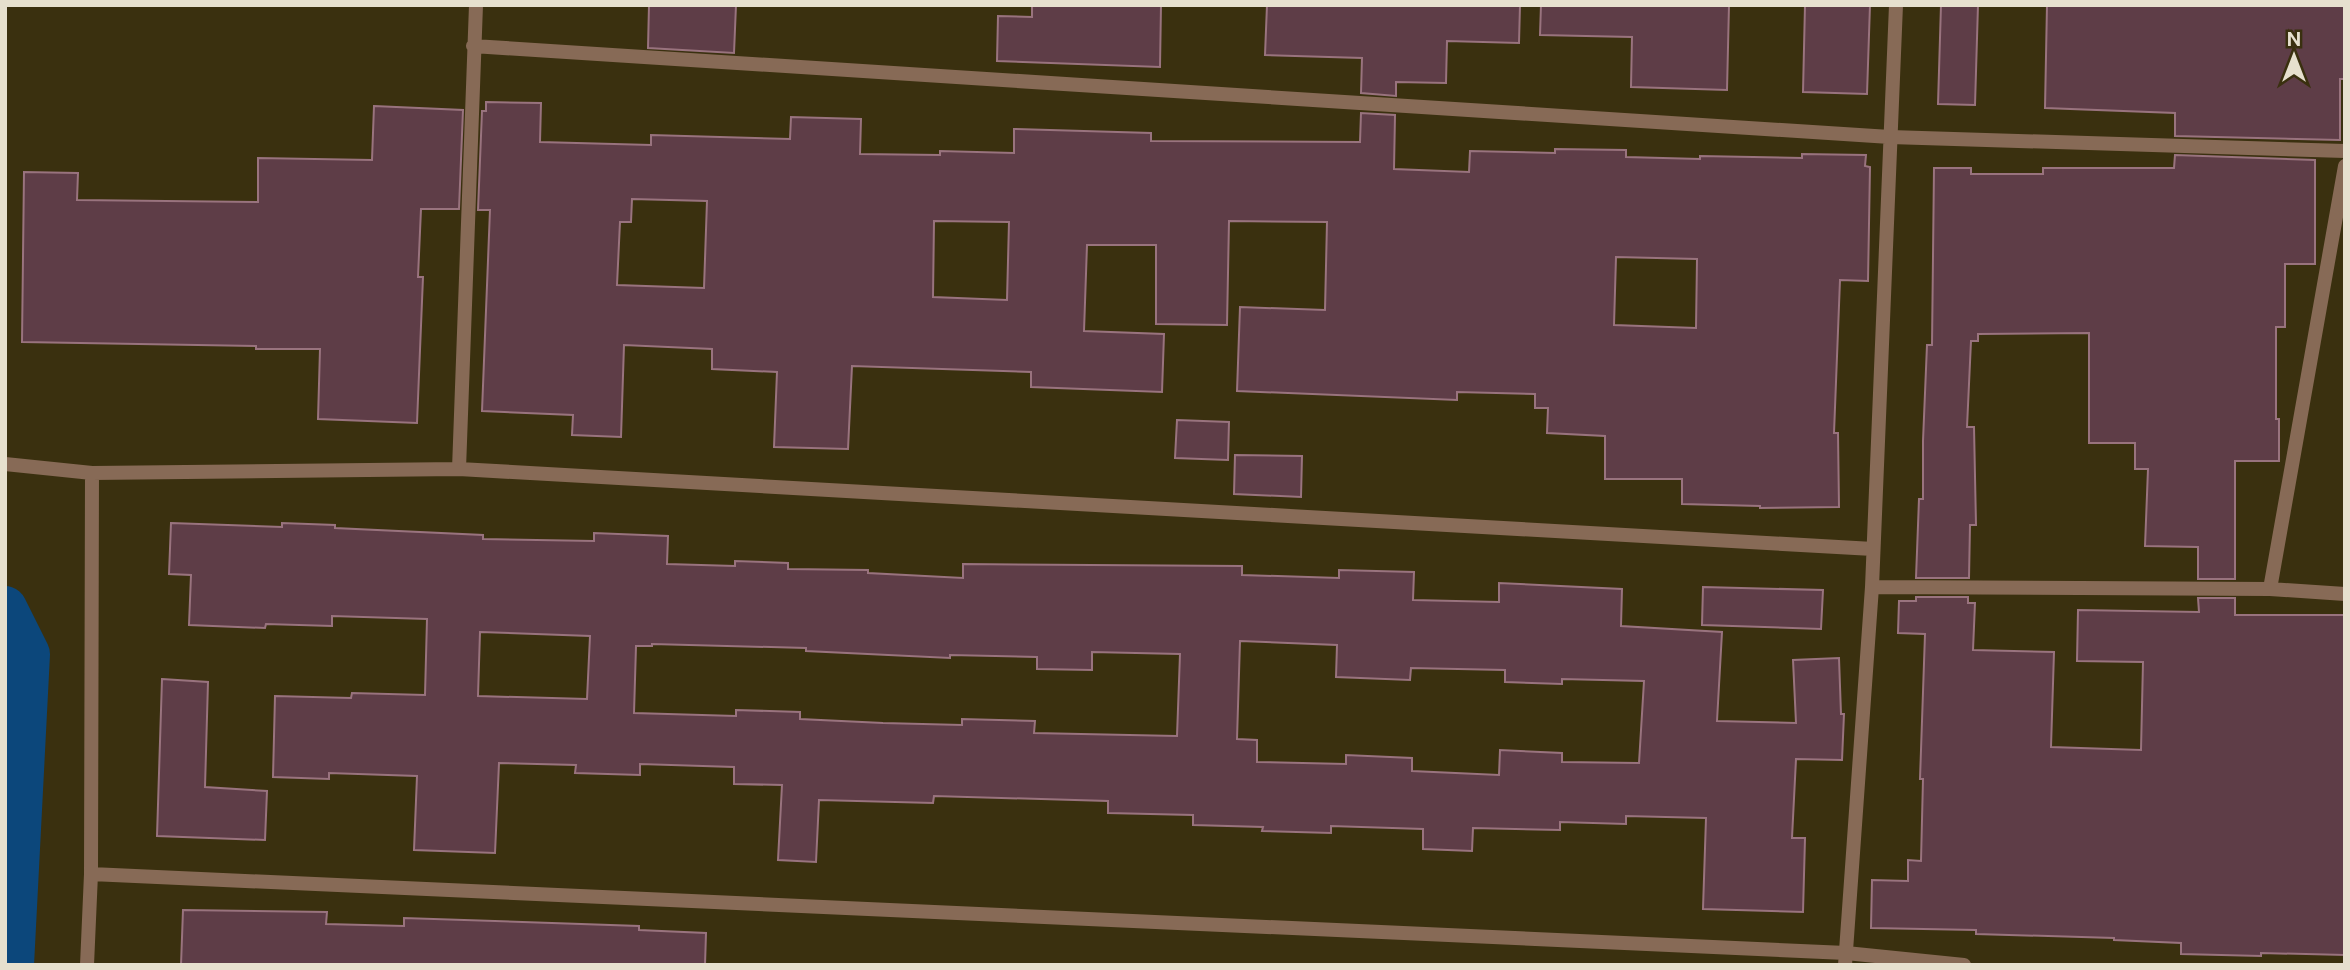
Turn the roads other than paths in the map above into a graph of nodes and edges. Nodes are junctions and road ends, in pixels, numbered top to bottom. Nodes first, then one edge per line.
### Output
1 (476, 5) edge
2 (1896, 5) edge
3 (473, 46) junction
4 (1890, 137) junction
5 (2345, 151) edge
6 (2345, 166) edge
7 (5, 464) edge
8 (459, 469) junction
9 (92, 473) junction
10 (1873, 549) junction
11 (1872, 587) junction
12 (2270, 589) junction
13 (2345, 594) edge
14 (91, 874) junction
15 (1845, 959) edge
16 (87, 965) edge
17 (1964, 965) edge

1 - 3 street
2 - 4 street
3 - 4 street
3 - 8 street
4 - 5 street
4 - 10 street
6 - 12 street
7 - 9 street
8 - 9 street
8 - 10 street
9 - 14 street
10 - 11 street
11 - 12 street
11 - 15 street
12 - 13 street
14 - 15 street
14 - 16 street
15 - 17 street

